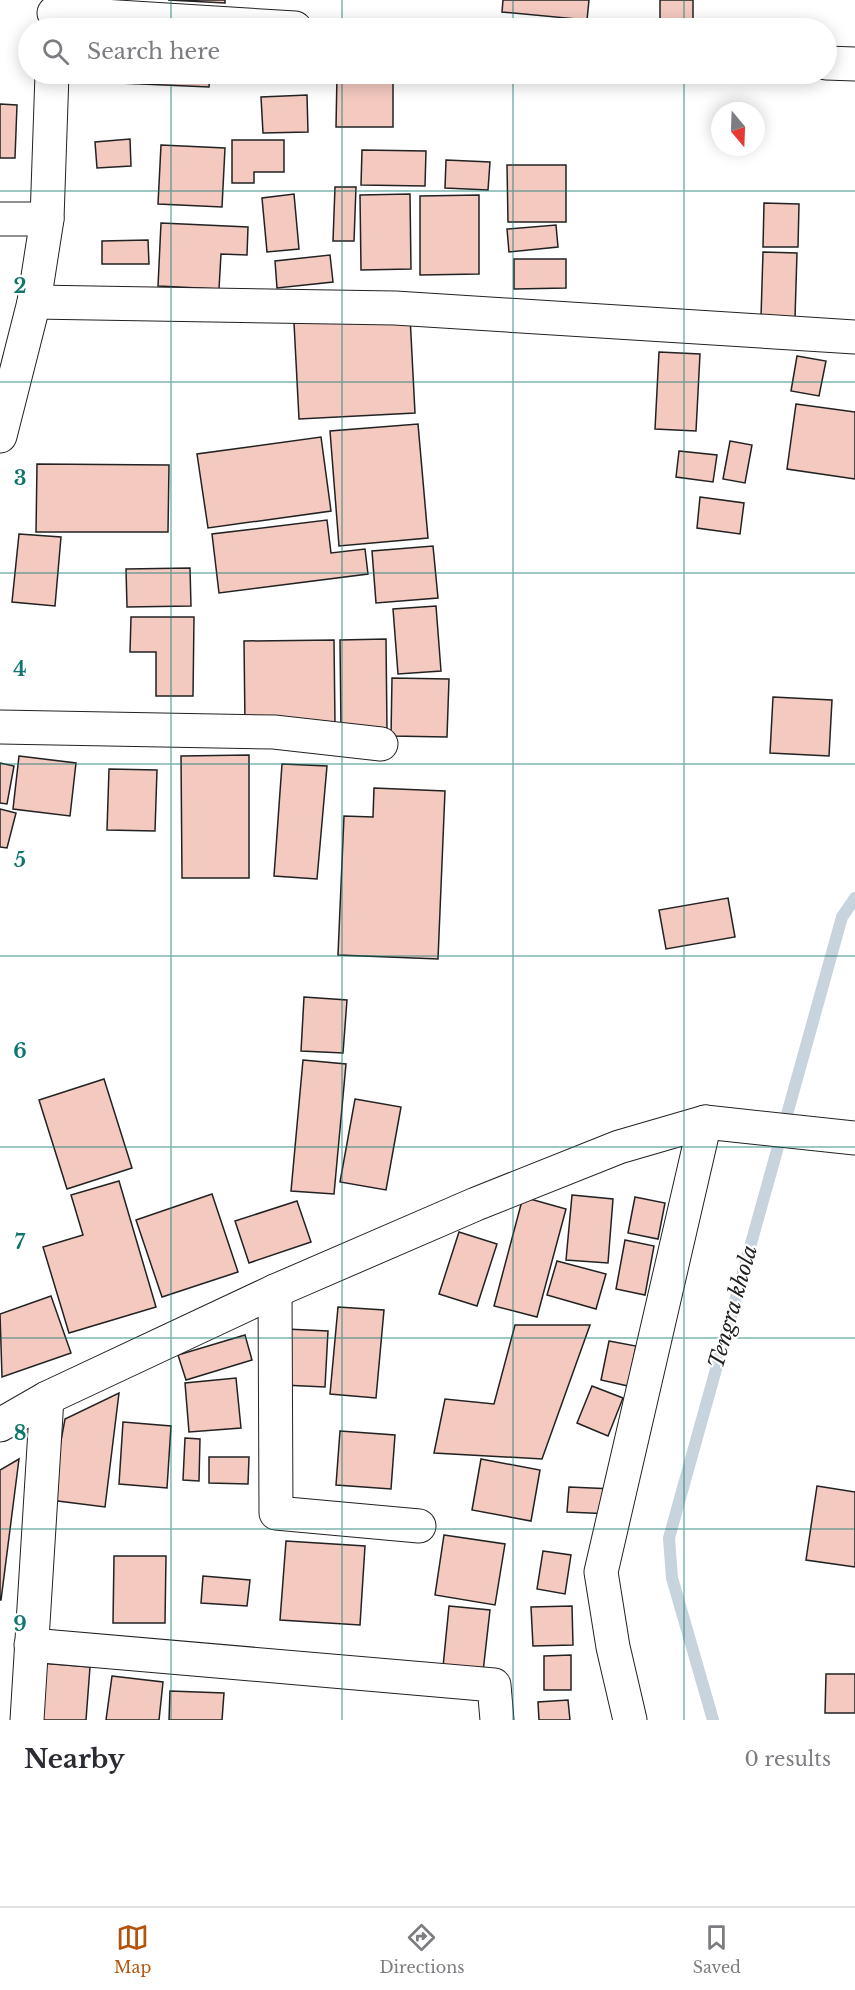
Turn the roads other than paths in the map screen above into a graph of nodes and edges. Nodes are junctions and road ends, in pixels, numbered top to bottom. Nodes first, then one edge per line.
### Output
1 (53, 14) edge
2 (122, 18) edge
3 (837, 63) edge
4 (855, 64) edge
5 (52, 84) edge
6 (0, 219) edge
7 (47, 219) junction
8 (34, 302) junction
9 (855, 337) edge
10 (0, 436) edge
11 (0, 727) edge
12 (381, 744) dead end
13 (705, 1122) junction
14 (855, 1138) edge
15 (275, 1291) junction
16 (47, 1398) junction
17 (0, 1425) edge
18 (419, 1526) dead end
19 (31, 1645) junction
20 (27, 1720) edge
21 (497, 1720) edge
22 (630, 1720) edge

1 - 2 street
3 - 4 street
5 - 7 street
6 - 7 street
7 - 8 street
8 - 9 street
8 - 10 street
11 - 12 street
13 - 14 street
13 - 15 street
13 - 22 street
15 - 16 street
15 - 18 street
16 - 17 street
16 - 19 street
19 - 20 street
19 - 21 street

